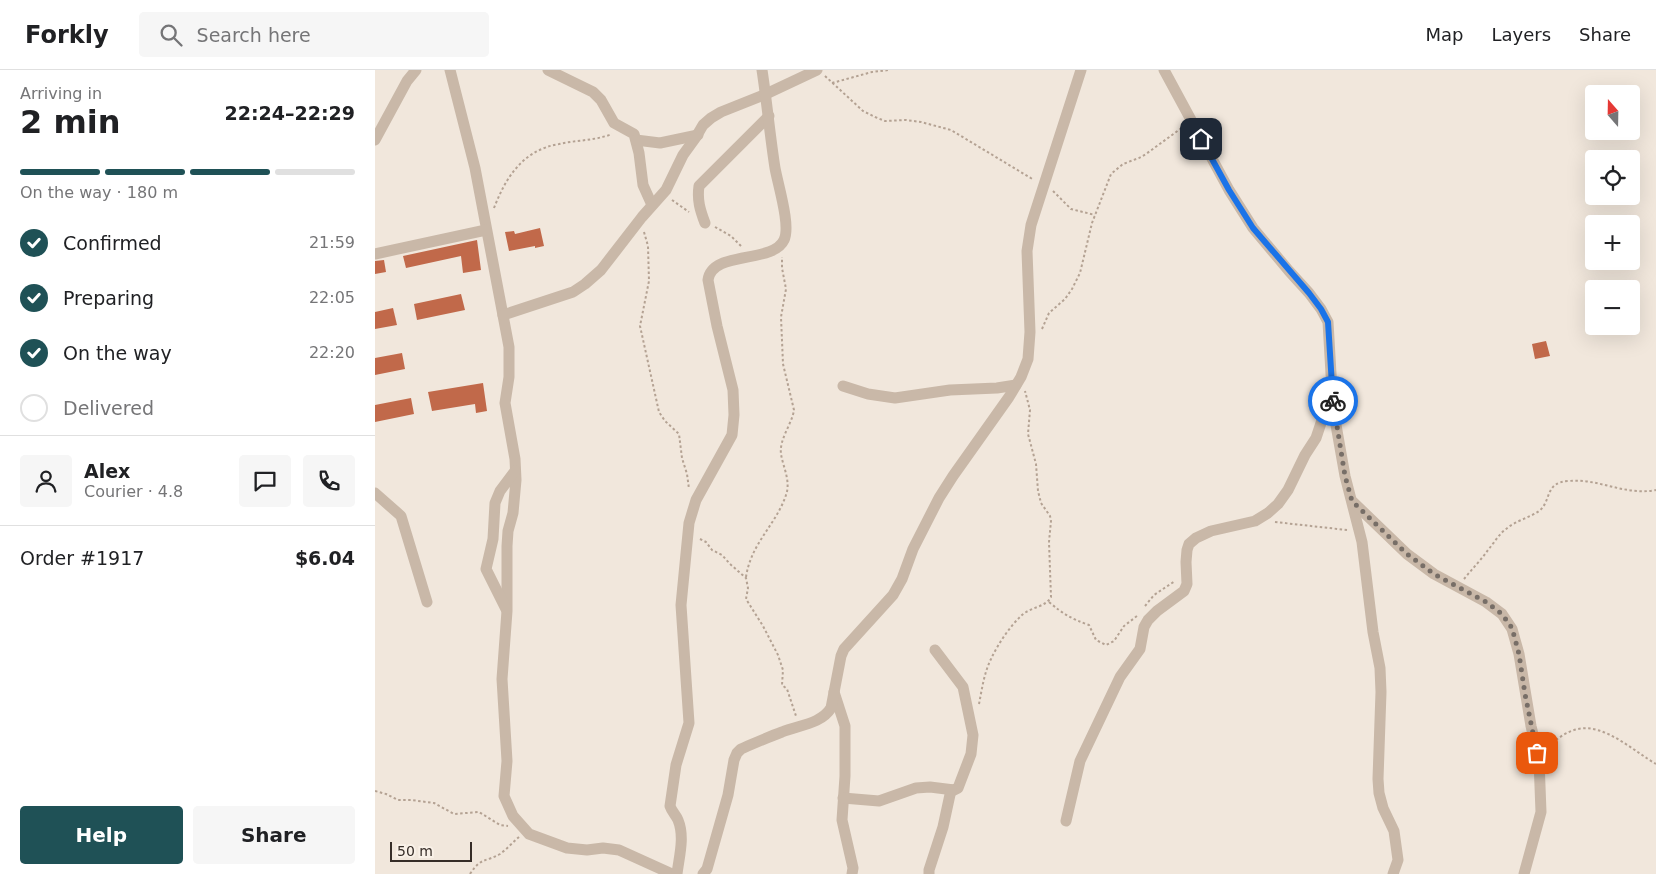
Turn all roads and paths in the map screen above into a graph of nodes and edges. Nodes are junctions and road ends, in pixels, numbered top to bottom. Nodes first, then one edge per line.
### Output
1 (416, 70) edge
2 (450, 70) edge
3 (548, 70) edge
4 (762, 70) edge
5 (889, 70) edge
6 (1081, 70) edge
7 (1164, 70) edge
8 (821, 73) edge
9 (832, 83) junction
10 (766, 94) junction
11 (769, 116) junction
12 (1192, 122) junction
13 (626, 129) junction
14 (697, 135) junction
15 (375, 140) edge
16 (636, 140) junction
17 (1043, 186) junction
18 (652, 205) junction
19 (1095, 214) junction
20 (639, 220) junction
21 (705, 223) dead end
22 (486, 228) junction
23 (781, 244) junction
24 (375, 254) edge
25 (503, 315) junction
26 (1039, 336) dead end
27 (1019, 381) junction
28 (843, 386) dead end
29 (1333, 408) junction
30 (515, 470) junction
31 (689, 490) dead end
32 (1656, 490) edge
33 (375, 493) edge
34 (1352, 501) junction
35 (1261, 518) junction
36 (1359, 531) junction
37 (688, 535) junction
38 (745, 577) junction
39 (1178, 579) dead end
40 (1457, 586) junction
41 (427, 602) dead end
42 (1049, 602) junction
43 (1143, 609) dead end
44 (507, 611) junction
45 (1139, 613) dead end
46 (935, 650) dead end
47 (833, 690) junction
48 (979, 704) dead end
49 (800, 726) junction
50 (1537, 753) junction
51 (1656, 764) edge
52 (951, 790) junction
53 (375, 791) edge
54 (843, 798) junction
55 (1065, 821) dead end
56 (524, 828) junction
57 (470, 874) edge
58 (672, 874) edge
59 (677, 874) edge
60 (705, 874) edge
61 (852, 874) edge
62 (929, 874) edge
63 (1393, 874) edge
64 (1525, 874) edge

1 - 15 street
2 - 22 street
3 - 13 street
4 - 10 street
5 - 9 path
6 - 17 street
7 - 12 street
8 - 9 path
8 - 10 street
9 - 17 path
10 - 11 street
10 - 14 street
11 - 21 street
11 - 23 street
12 - 19 path
12 - 29 street
13 - 16 street
13 - 22 path
14 - 16 street
14 - 18 street
16 - 18 street
17 - 19 path
17 - 27 street
18 - 20 street
19 - 26 path
20 - 25 street
20 - 31 path
22 - 24 street
22 - 25 street
23 - 37 street
23 - 38 path
25 - 30 street
27 - 28 street
27 - 42 path
27 - 47 street
29 - 34 street
29 - 35 street
30 - 44 street
30 - 44 street
32 - 40 path
33 - 41 street
34 - 36 street
34 - 40 street
35 - 36 path
35 - 55 street
36 - 63 street
37 - 38 path
37 - 59 street
38 - 49 path
39 - 43 path
40 - 50 street
42 - 45 path
42 - 48 path
44 - 56 street
46 - 52 street
47 - 49 street
47 - 54 street
49 - 60 street
50 - 51 path
50 - 64 street
52 - 54 street
52 - 62 street
53 - 56 path
54 - 61 street
56 - 57 path
56 - 58 street

